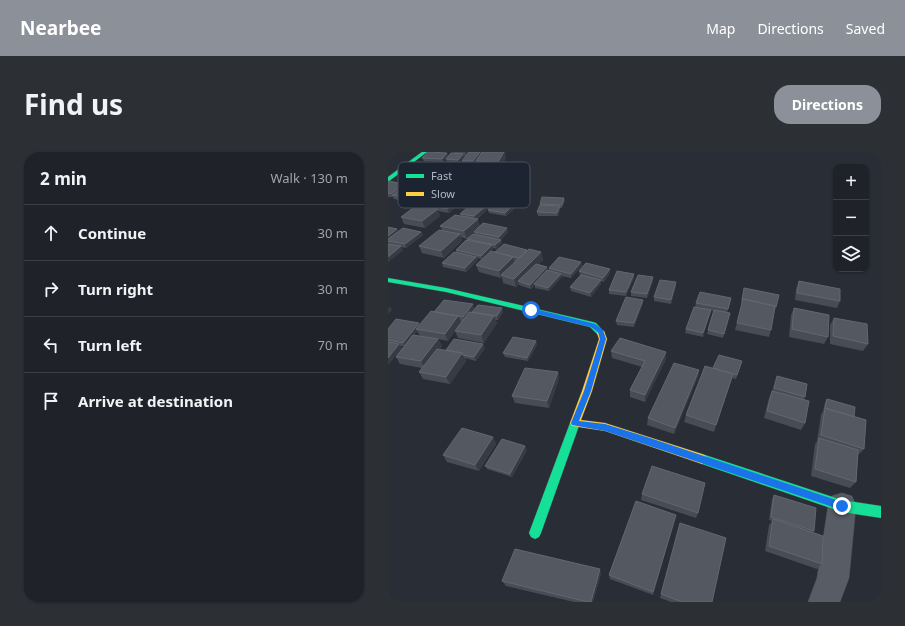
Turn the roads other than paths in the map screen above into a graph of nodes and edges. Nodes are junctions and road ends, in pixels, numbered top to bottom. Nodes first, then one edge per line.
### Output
1 (425, 152) edge
2 (410, 162) edge
3 (388, 280) edge
4 (575, 423) junction
5 (842, 506) junction
6 (881, 512) edge
7 (534, 533) dead end
8 (824, 602) edge

1 - 2 street
3 - 4 street
4 - 5 street
4 - 7 street
5 - 6 street
5 - 8 street

